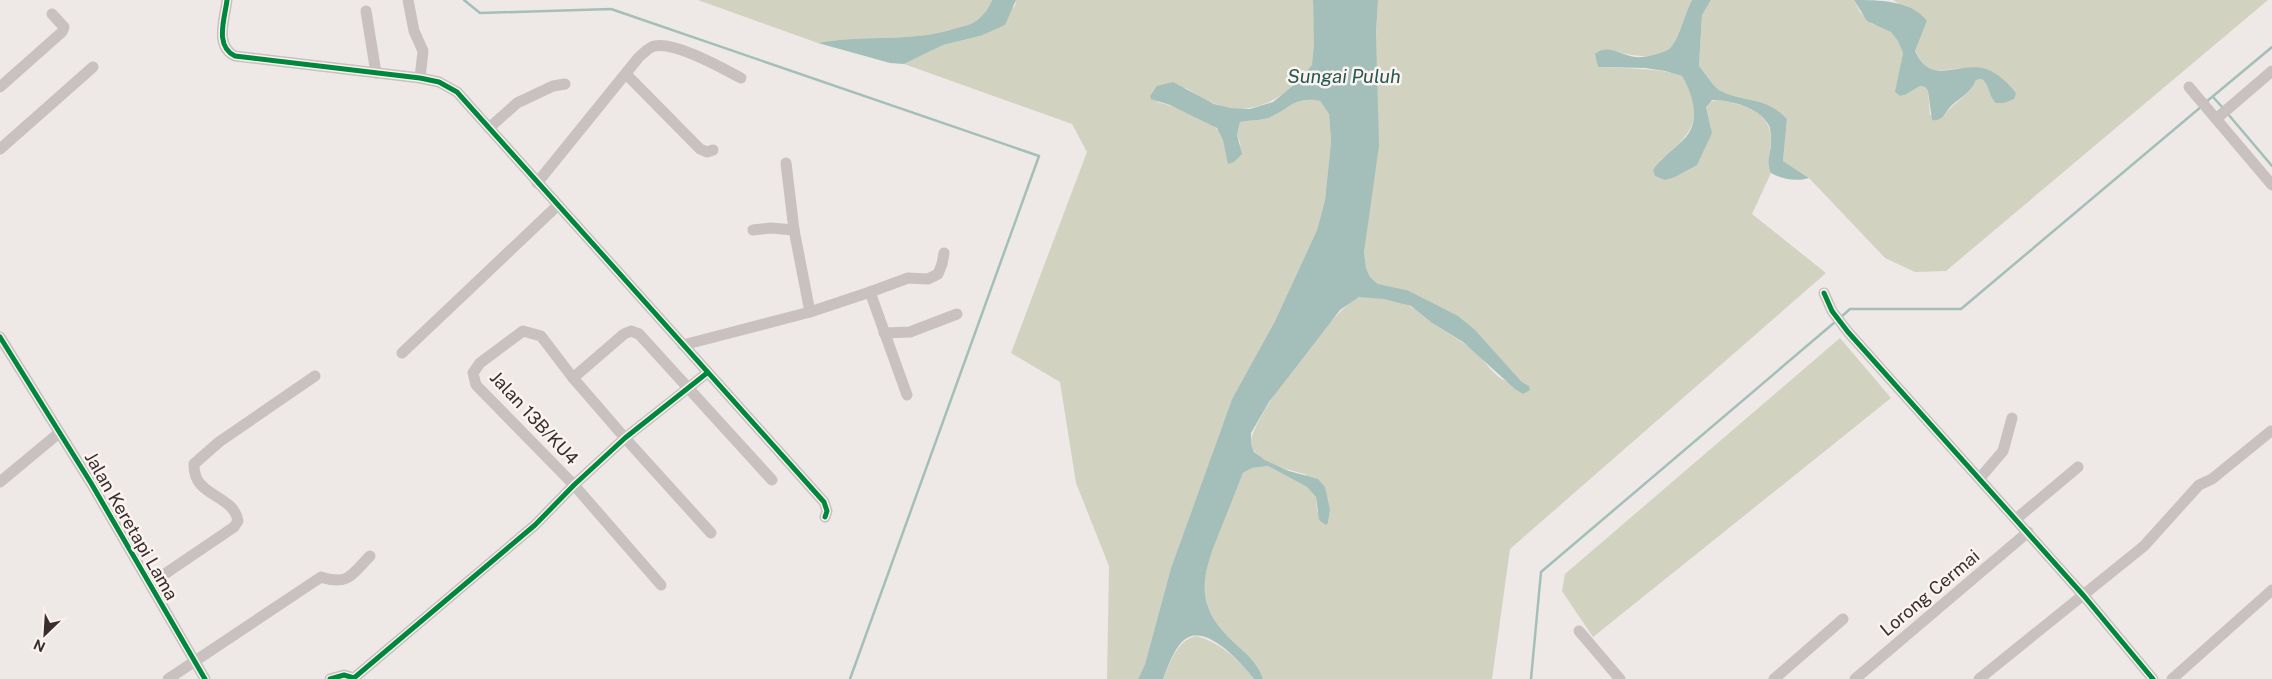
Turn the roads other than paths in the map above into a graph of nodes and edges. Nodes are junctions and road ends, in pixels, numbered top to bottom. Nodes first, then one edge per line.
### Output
1 (227, 0) edge
2 (408, 0) edge
3 (366, 11) dead end
4 (52, 14) dead end
5 (93, 68) dead end
6 (2272, 71) edge
7 (376, 73) junction
8 (626, 74) junction
9 (420, 78) junction
10 (740, 78) dead end
11 (565, 84) dead end
12 (0, 87) edge
13 (2189, 87) dead end
14 (2220, 113) junction
15 (489, 128) junction
16 (0, 149) edge
17 (713, 150) dead end
18 (786, 163) dead end
19 (537, 183) junction
20 (2272, 185) edge
21 (557, 206) junction
22 (753, 230) dead end
23 (794, 230) junction
24 (944, 253) dead end
25 (870, 292) junction
26 (1824, 294) dead end
27 (810, 312) junction
28 (957, 314) dead end
29 (884, 333) junction
30 (0, 336) edge
31 (683, 345) junction
32 (402, 353) dead end
33 (708, 373) junction
34 (315, 376) dead end
35 (573, 378) junction
36 (687, 389) junction
37 (907, 395) dead end
38 (2012, 418) dead end
39 (2271, 431) edge
40 (59, 433) junction
41 (625, 438) junction
42 (2078, 467) dead end
43 (1980, 478) junction
44 (772, 480) dead end
45 (0, 482) edge
46 (574, 485) junction
47 (826, 517) dead end
48 (2016, 519) junction
49 (2028, 532) junction
50 (711, 533) dead end
51 (370, 556) dead end
52 (150, 584) junction
53 (661, 585) dead end
54 (2272, 590) edge
55 (2084, 596) junction
56 (1843, 619) dead end
57 (1579, 631) dead end
58 (194, 663) junction
59 (355, 678) edge
60 (168, 679) edge
61 (205, 679) edge
62 (330, 679) edge
63 (1620, 679) edge
64 (1774, 679) edge
65 (1855, 679) edge
66 (1979, 679) edge
67 (2154, 679) edge
68 (2172, 679) edge

1 - 7 street
2 - 9 street
3 - 7 street
4 - 12 street
5 - 16 street
6 - 14 street
7 - 9 street
8 - 10 street
8 - 17 street
8 - 19 street
9 - 15 street
11 - 15 street
13 - 14 street
14 - 20 street
15 - 19 street
18 - 23 street
19 - 21 street
21 - 31 street
21 - 32 street
22 - 23 street
23 - 27 street
24 - 25 street
25 - 27 street
25 - 29 street
26 - 43 street
27 - 31 street
28 - 29 street
29 - 37 street
30 - 40 street, Jalan Keretapi Lama
31 - 33 street
33 - 36 street
33 - 47 street
34 - 52 street
35 - 36 street
35 - 41 street
35 - 46 street, Jalan 13B/KU4
36 - 41 street
36 - 44 street
38 - 43 street
39 - 55 street
40 - 45 street
40 - 52 street, Jalan Keretapi Lama
41 - 46 street
41 - 50 street
42 - 48 street
43 - 48 street
46 - 53 street, Jalan 13B/KU4
46 - 59 street
48 - 49 street
49 - 55 street
49 - 65 street, Lorong Cermai
51 - 58 street
52 - 58 street, Jalan Keretapi Lama
54 - 68 street
55 - 66 street
55 - 67 street
56 - 64 street
57 - 63 street
58 - 60 street
58 - 61 street, Jalan Keretapi Lama
59 - 62 street

